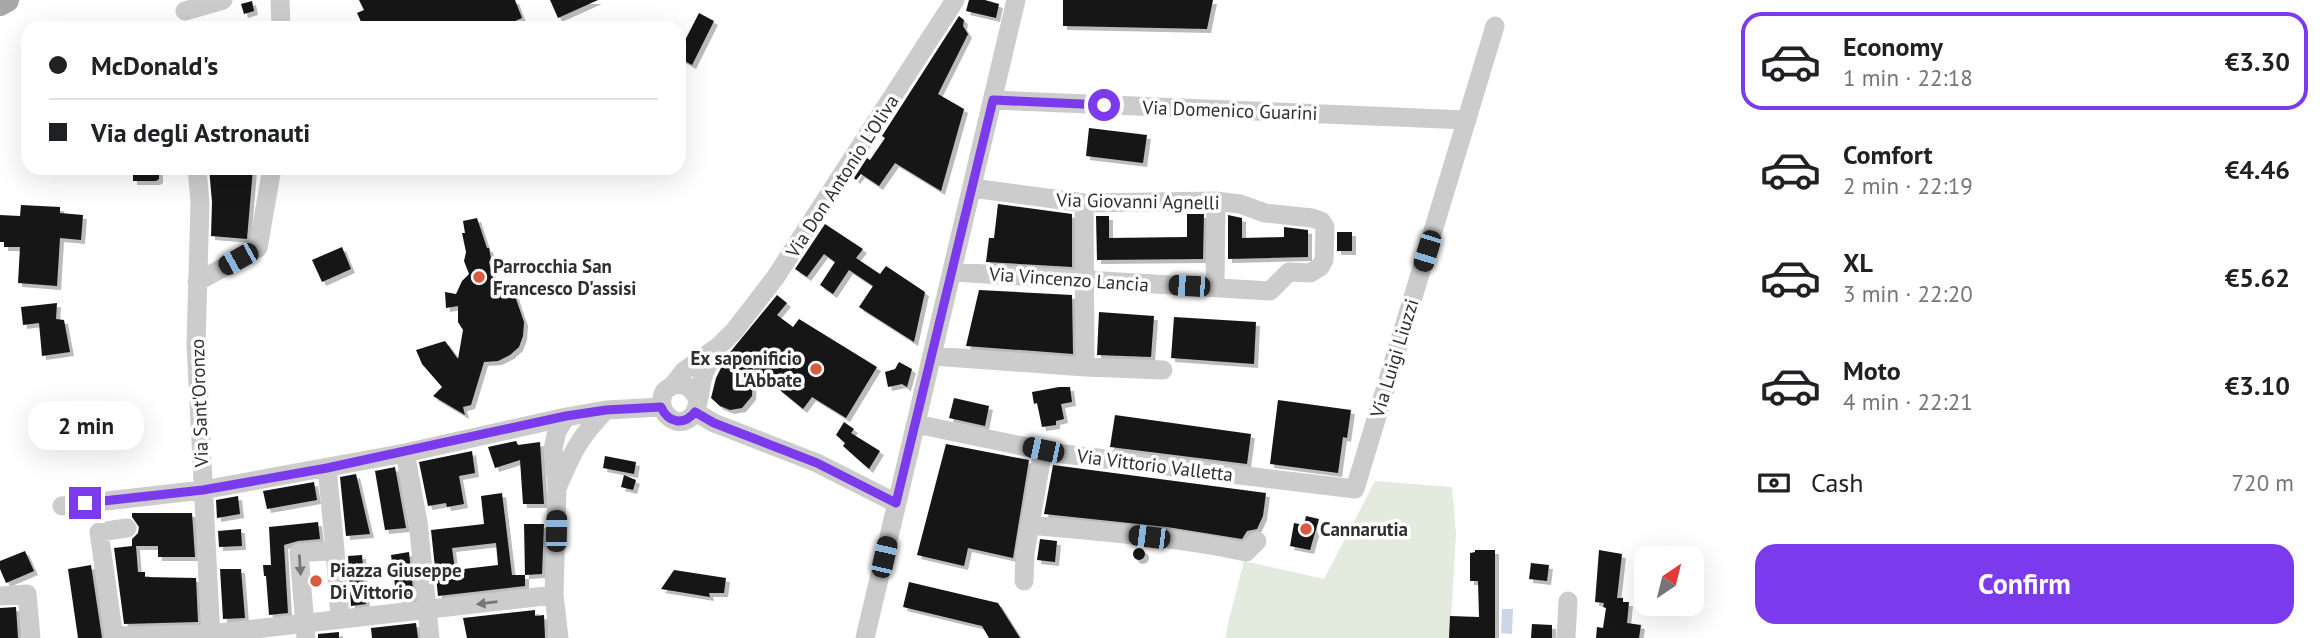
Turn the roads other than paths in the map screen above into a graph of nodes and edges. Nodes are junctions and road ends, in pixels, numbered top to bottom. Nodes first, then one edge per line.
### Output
1 (7, 0) edge
2 (223, 0) edge
3 (280, 0) edge
4 (955, 0) edge
5 (1016, 0) edge
6 (0, 4) edge
7 (185, 13) edge
8 (281, 21) edge
9 (1495, 26) dead end
10 (993, 100) junction
11 (1466, 121) junction
12 (198, 175) edge
13 (271, 175) edge
14 (972, 188) junction
15 (1216, 201) junction
16 (1084, 203) junction
17 (953, 272) junction
18 (1084, 280) junction
19 (197, 282) junction
20 (1215, 288) junction
21 (1270, 291) joint
22 (719, 346) junction
23 (933, 356) junction
24 (1085, 367) junction
25 (1163, 370) dead end
26 (671, 386) junction
27 (696, 405) junction
28 (661, 407) junction
29 (606, 410) junction
30 (566, 416) junction
31 (916, 424) junction
32 (531, 425) junction
33 (574, 446) junction
34 (553, 449) junction
35 (1043, 450) junction
36 (405, 453) junction
37 (327, 468) junction
38 (557, 487) junction
39 (1354, 489) joint
40 (203, 490) junction
41 (896, 503) junction
42 (62, 506) dead end
43 (1030, 525) junction
44 (127, 528) dead end
45 (1257, 541) dead end
46 (335, 550) junction
47 (1024, 582) dead end
48 (554, 595) junction
49 (0, 596) edge
50 (1569, 601) dead end
51 (428, 609) junction
52 (340, 619) junction
53 (305, 631) edge
54 (211, 636) edge
55 (114, 637) edge
56 (31, 638) edge
57 (430, 638) edge
58 (559, 638) edge
59 (864, 638) edge
60 (1566, 638) edge

1 - 6 main road
2 - 7 street
3 - 8 street
4 - 22 street, Via Don Antonio L'Oliva
5 - 10 street
9 - 11 street, Via Luigi Liuzzi
10 - 11 street, Via Domenico Guarini
10 - 14 street
11 - 39 street, Via Luigi Liuzzi
12 - 19 street, Via Sant'Oronzo
13 - 19 street
14 - 16 street, Via Giovanni Agnelli
14 - 17 street
15 - 16 street, Via Giovanni Agnelli
15 - 20 street
15 - 21 street, Via Giovanni Agnelli
16 - 18 street
17 - 18 street, Via Vincenzo Lancia
17 - 23 street
18 - 20 street, Via Vincenzo Lancia
18 - 24 street
19 - 40 street, Via Sant'Oronzo
20 - 21 street, Via Vincenzo Lancia
22 - 26 street, Via Don Antonio L'Oliva
22 - 27 street, Via Don Antonio L'Oliva
23 - 24 street
23 - 31 street
24 - 25 street
26 - 27 street
26 - 28 street
27 - 28 street
27 - 41 street
28 - 29 street
29 - 30 street
29 - 33 street
30 - 32 street
30 - 33 street
30 - 34 street
31 - 35 street, Via Vittorio Valletta
31 - 41 street
32 - 34 street
32 - 36 street
33 - 38 street
34 - 38 street
35 - 39 street, Via Vittorio Valletta
35 - 43 street
36 - 37 street
36 - 51 street
37 - 40 street
37 - 46 street
38 - 48 street
40 - 42 street
40 - 54 street, Via Sant'Oronzo
41 - 59 street
43 - 45 street
43 - 47 street
44 - 55 street
46 - 52 street
46 -> 53 street
48 -> 51 street
48 - 58 street
49 - 56 street
50 - 60 street
51 - 52 street
51 - 57 street
52 - 53 street
53 - 54 street
54 - 55 street

